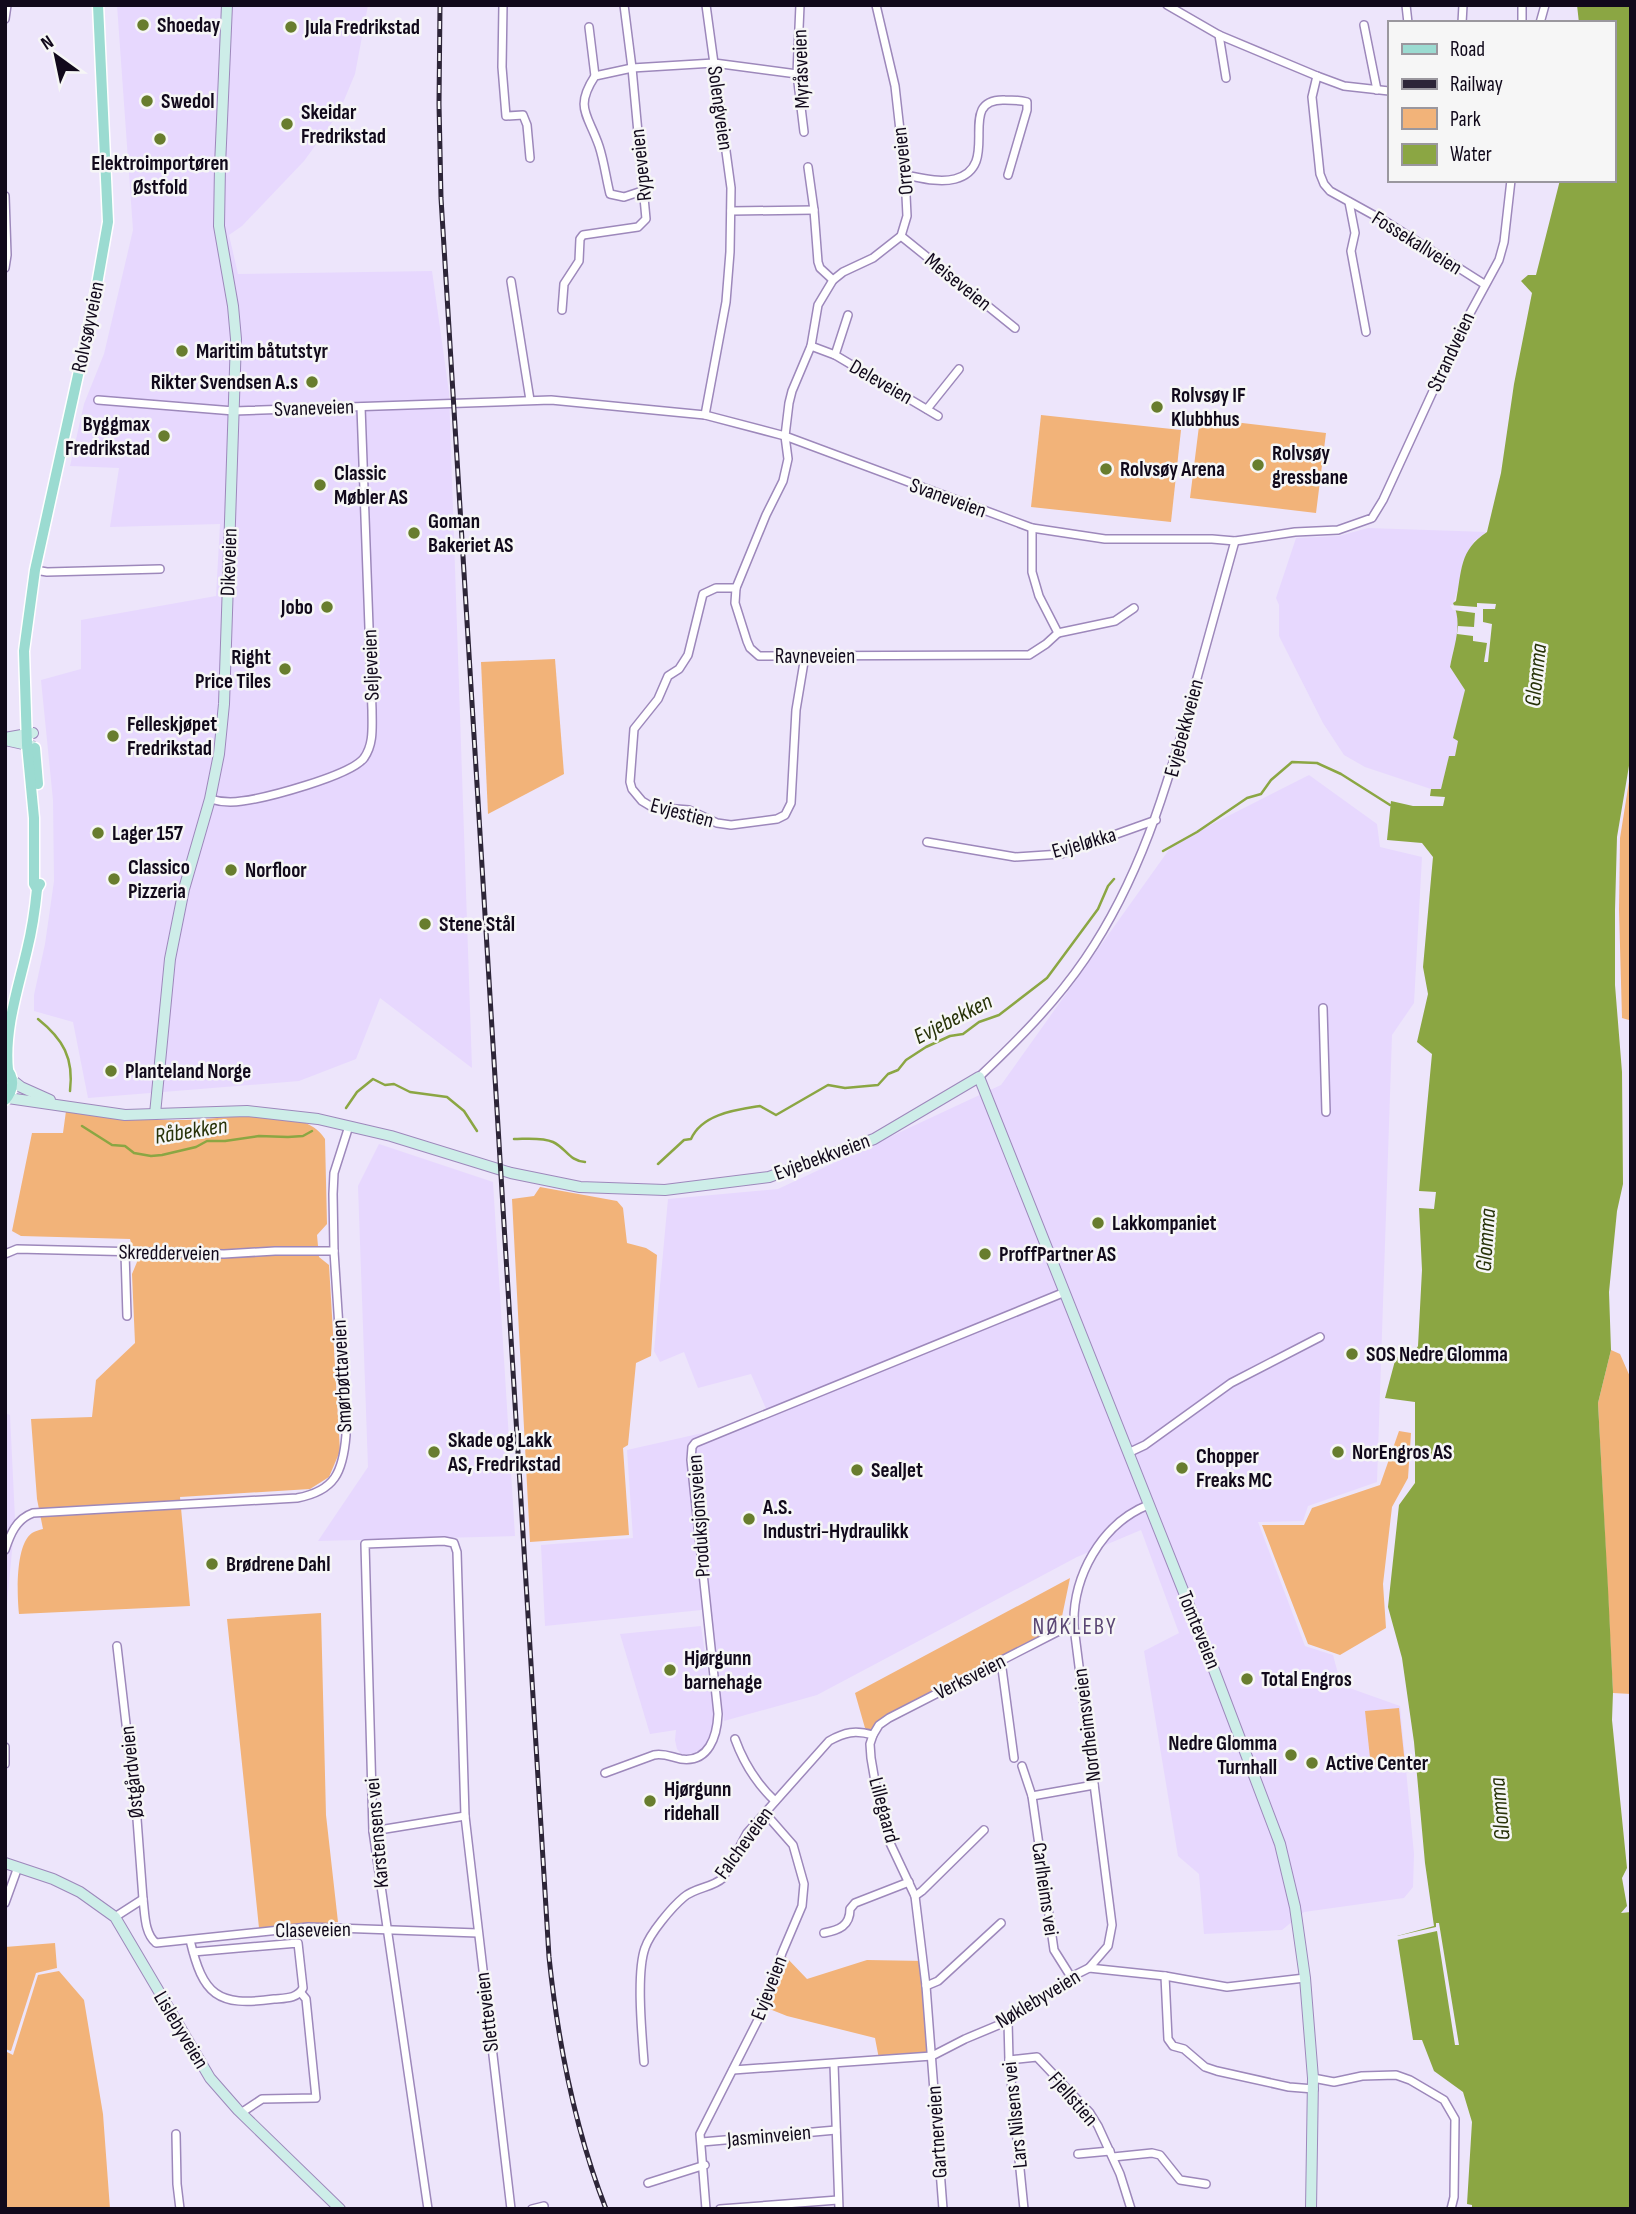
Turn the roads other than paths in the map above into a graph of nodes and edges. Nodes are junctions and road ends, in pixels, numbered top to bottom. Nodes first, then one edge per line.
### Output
1 (7, 5) edge
2 (98, 5) edge
3 (228, 5) edge
4 (503, 5) edge
5 (624, 5) edge
6 (706, 5) edge
7 (800, 5) edge
8 (876, 5) edge
9 (1167, 5) edge
10 (5, 19) edge
11 (1364, 25) dead end
12 (589, 27) dead end
13 (1219, 35) junction
14 (714, 63) junction
15 (632, 68) junction
16 (797, 74) junction
17 (1317, 75) junction
18 (595, 76) junction
19 (1226, 78) dead end
20 (1377, 90) junction
21 (1388, 91) edge
22 (804, 132) dead end
23 (530, 158) dead end
24 (808, 167) dead end
25 (905, 176) junction
26 (1009, 176) dead end
27 (1511, 182) edge
28 (645, 190) junction
29 (5, 196) edge
30 (1349, 202) junction
31 (814, 210) junction
32 (731, 211) junction
33 (901, 236) junction
34 (5, 268) edge
35 (833, 280) junction
36 (511, 281) dead end
37 (1484, 284) junction
38 (562, 310) dead end
39 (849, 315) dead end
40 (1015, 328) dead end
41 (1366, 332) dead end
42 (811, 346) junction
43 (835, 355) junction
44 (959, 369) dead end
45 (98, 400) dead end
46 (530, 400) junction
47 (362, 407) junction
48 (927, 409) junction
49 (234, 411) junction
50 (705, 415) junction
51 (938, 416) dead end
52 (785, 436) junction
53 (1372, 518) joint
54 (1032, 528) junction
55 (1235, 541) junction
56 (160, 569) dead end
57 (35, 570) junction
58 (736, 588) junction
59 (1134, 608) dead end
60 (1058, 633) junction
61 (805, 656) junction
62 (5, 739) edge
63 (30, 740) junction
64 (210, 799) junction
65 (1156, 820) junction
66 (927, 842) dead end
67 (15, 997) junction
68 (1323, 1008) dead end
69 (5, 1018) edge
70 (9, 1072) edge
71 (979, 1077) junction
72 (7, 1099) edge
73 (56, 1104) junction
74 (1326, 1112) dead end
75 (155, 1114) junction
76 (349, 1126) junction
77 (334, 1251) junction
78 (125, 1253) junction
79 (5, 1254) edge
80 (1065, 1292) junction
81 (127, 1316) dead end
82 (1320, 1337) dead end
83 (1128, 1454) junction
84 (1148, 1505) junction
85 (454, 1543) joint
86 (5, 1550) edge
87 (1074, 1627) junction
88 (117, 1646) dead end
89 (1001, 1661) junction
90 (873, 1735) junction
91 (735, 1739) dead end
92 (5, 1747) edge
93 (1014, 1758) dead end
94 (5, 1764) edge
95 (1022, 1766) dead end
96 (605, 1773) dead end
97 (1094, 1785) junction
98 (1032, 1796) junction
99 (775, 1801) junction
100 (765, 1813) junction
101 (465, 1816) junction
102 (984, 1830) dead end
103 (373, 1831) junction
104 (5, 1863) edge
105 (18, 1867) junction
106 (909, 1882) junction
107 (915, 1896) junction
108 (143, 1899) junction
109 (5, 1903) edge
110 (115, 1917) junction
111 (1001, 1923) dead end
112 (387, 1930) junction
113 (478, 1933) junction
114 (824, 1933) dead end
115 (150, 1938) joint
116 (190, 1940) junction
117 (193, 1952) junction
118 (1089, 1968) junction
119 (1165, 1976) junction
120 (1071, 1977) junction
121 (1305, 1978) junction
122 (926, 1986) junction
123 (300, 1993) junction
124 (1008, 2021) junction
125 (932, 2056) junction
126 (1009, 2060) junction
127 (644, 2062) dead end
128 (834, 2064) junction
129 (733, 2070) junction
130 (1313, 2084) junction
131 (241, 2113) junction
132 (836, 2130) junction
133 (176, 2134) dead end
134 (702, 2142) junction
135 (1078, 2154) dead end
136 (1111, 2154) junction
137 (705, 2165) junction
138 (648, 2183) dead end
139 (1206, 2184) dead end
140 (839, 2204) edge
141 (544, 2206) dead end
142 (180, 2209) edge
143 (340, 2209) edge
144 (428, 2209) edge
145 (511, 2209) edge
146 (533, 2209) edge
147 (706, 2209) edge
148 (720, 2209) edge
149 (943, 2209) edge
150 (1024, 2209) edge
151 (1131, 2209) edge
152 (1311, 2209) edge
153 (1451, 2209) edge

1 - 10 street
2 - 57 main road, Rolvsøyveien
3 - 49 street, Dikeveien
4 - 23 street
5 - 15 street, Rypeveien
6 - 14 street, Solengveien
7 - 16 street, Myråsveien
8 - 25 street, Orreveien
9 - 13 street
11 - 20 street
12 - 18 street
13 - 17 street
13 - 19 street
14 - 15 street
14 - 16 street
14 - 32 street, Solengveien
15 - 18 street
15 - 28 street, Rypeveien
16 - 22 street, Myråsveien
17 - 20 street
17 - 30 street, Fossekallveien
18 - 28 street
20 - 21 street
24 - 31 street
25 - 26 street
25 - 33 street, Orreveien
27 - 37 street, Strandveien
28 - 38 street, Rypeveien
29 - 34 street
30 - 37 street, Fossekallveien
30 - 41 street, Fossekallveien
31 - 32 street
31 - 35 street
32 - 50 street, Solengveien
33 - 35 street
33 - 40 street, Meiseveien
35 - 42 street
36 - 46 street
37 - 53 street, Strandveien
39 - 43 street, Deleveien
42 - 43 street, Deleveien
42 - 52 street
43 - 48 street, Deleveien
44 - 48 street, Deleveien
45 - 49 street, Svaneveien
46 - 47 street, Svaneveien
46 - 50 street, Svaneveien
47 - 49 street, Svaneveien
47 - 64 street, Seljeveien
48 - 51 street, Deleveien
49 - 64 street, Dikeveien
50 - 52 street, Svaneveien
52 - 54 street, Svaneveien
52 - 58 street
53 - 55 street, Svaneveien
54 - 55 street, Svaneveien
54 - 60 street
55 - 65 street, Evjebekkveien
56 - 57 street
57 - 63 main road, Rolvsøyveien
58 - 61 street, Ravneveien
58 - 61 street, Evjestien
59 - 60 street, Ravneveien
60 - 61 street, Ravneveien
62 - 63 street
63 - 67 main road, Rolvsøyveien
64 - 75 street, Dikeveien
65 - 66 street, Evjeløkka
65 - 71 street, Evjebekkveien
67 - 69 main road, Rolvsøyveien
67 - 70 main road, Rolvsøyveien
68 - 74 street
70 - 72 main road, Rolvsøyveien
70 - 73 street, Evjebekkveien
71 - 76 street, Evjebekkveien
71 - 80 street, Tomteveien
72 - 73 street, Evjebekkveien
73 - 75 street, Evjebekkveien
75 - 76 street, Evjebekkveien
76 - 77 street, Smørbøttaveien
77 - 78 street, Skredderveien
77 - 86 street, Smørbøttaveien
78 - 79 street, Skredderveien
78 - 81 street
80 - 83 street, Tomteveien
80 - 96 street, Produksjonsveien
82 - 83 street
83 - 84 street, Tomteveien
84 - 87 street, Nordheimsveien
84 - 121 street, Tomteveien
85 - 101 street, Sletteveien
85 - 103 street, Karstensens vei
87 - 89 street, Verksveien
87 - 97 street, Nordheimsveien
88 - 108 street, Østgårdveien
89 - 90 street, Verksveien
89 - 93 street
90 - 99 street, Falcheveien
90 - 106 street, Lillegaard
91 - 99 street
92 - 94 street
95 - 98 street, Carlheims vei
97 - 98 street
97 - 118 street, Nordheimsveien
98 - 120 street, Carlheims vei
99 - 100 street, Falcheveien
100 - 127 street, Falcheveien
100 - 129 street, Evjeveien
101 - 103 street
101 - 113 street, Sletteveien
102 - 107 street
103 - 112 street, Karstensens vei
104 - 105 street, Lislebyveien
105 - 109 street
105 - 110 street, Lislebyveien
106 - 107 street, Lillegaard
106 - 114 street
107 - 122 street, Lillegaard
108 - 110 street
108 - 115 street, Østgårdveien
110 - 131 street, Lislebyveien
111 - 122 street
112 - 113 street, Claseveien
112 - 116 street, Claseveien
112 - 144 street, Karstensens vei
113 - 145 street, Sletteveien
115 - 116 street, Claseveien
116 - 117 street
117 - 123 street
117 - 123 street
118 - 119 street, Nøklebyveien
118 - 120 street, Nøklebyveien
119 - 121 street, Nøklebyveien
119 - 130 street
120 - 124 street, Nøklebyveien
121 - 130 street, Tomteveien
122 - 125 street, Lillegaard
123 - 131 street
124 - 125 street, Nøklebyveien
124 - 126 street, Lars Nilsens vei
125 - 128 street, Nøklebyveien
125 - 149 street, Gartnerveien
126 - 136 street, Fjellstien
126 - 150 street, Lars Nilsens vei
128 - 129 street, Nøklebyveien
128 - 132 street
129 - 134 street, Evjeveien
130 - 152 street, Tomteveien
130 - 153 street
131 - 143 street, Lislebyveien
132 - 134 street, Jasminveien
132 - 140 street
133 - 142 street
134 - 137 street, Evjeveien
135 - 136 street
136 - 139 street
136 - 151 street, Fjellstien
137 - 138 street
137 - 147 street, Evjeveien
140 - 148 street
141 - 146 street

